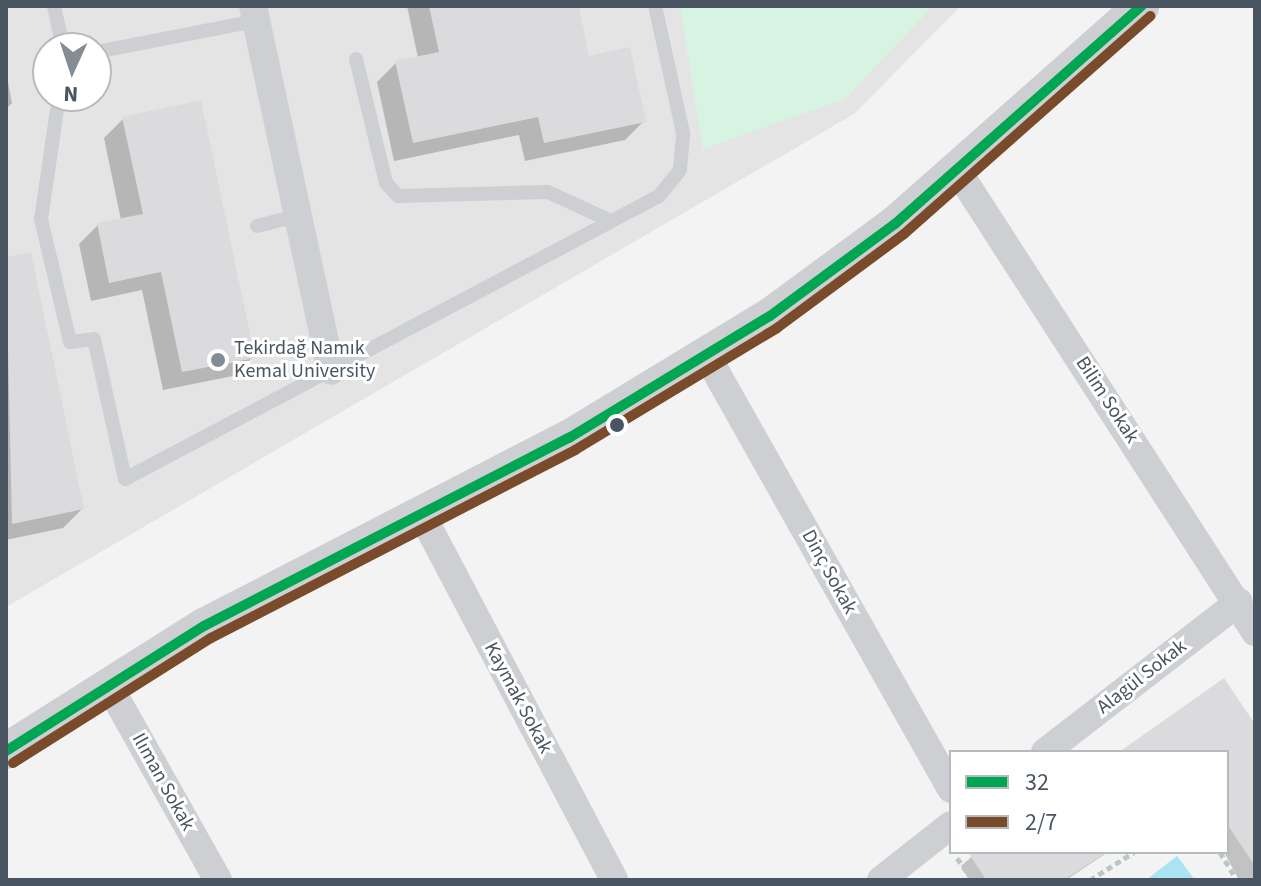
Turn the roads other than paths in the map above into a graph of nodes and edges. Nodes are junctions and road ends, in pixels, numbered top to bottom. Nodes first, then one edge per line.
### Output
1 (54, 6) edge
2 (655, 6) edge
3 (1141, 6) edge
4 (254, 14) edge
5 (60, 32) edge
6 (112, 48) edge
7 (356, 59) dead end
8 (57, 112) edge
9 (957, 170) junction
10 (297, 216) junction
11 (611, 221) junction
12 (257, 226) dead end
13 (707, 356) junction
14 (331, 371) junction
15 (423, 517) junction
16 (1239, 602) junction
17 (1255, 632) edge
18 (108, 684) junction
19 (1048, 750) edge
20 (6, 751) edge
21 (949, 785) edge
22 (949, 827) edge
23 (218, 880) edge
24 (614, 880) edge
25 (881, 880) edge

1 - 5 lane
2 - 11 lane
3 - 9 street
4 - 6 lane
4 - 10 street
7 - 11 lane
8 - 14 lane
9 - 13 street
9 - 16 street, Bilim Sokak
10 - 12 lane
10 - 14 street
11 - 14 lane
13 - 15 street
13 - 21 street, Dinç Sokak
15 - 18 street
15 - 24 street, Kaymak Sokak
16 - 17 street, Bilim Sokak
16 - 19 street, Alagül Sokak
18 - 20 street
18 - 23 street, Ilıman Sokak
22 - 25 street

